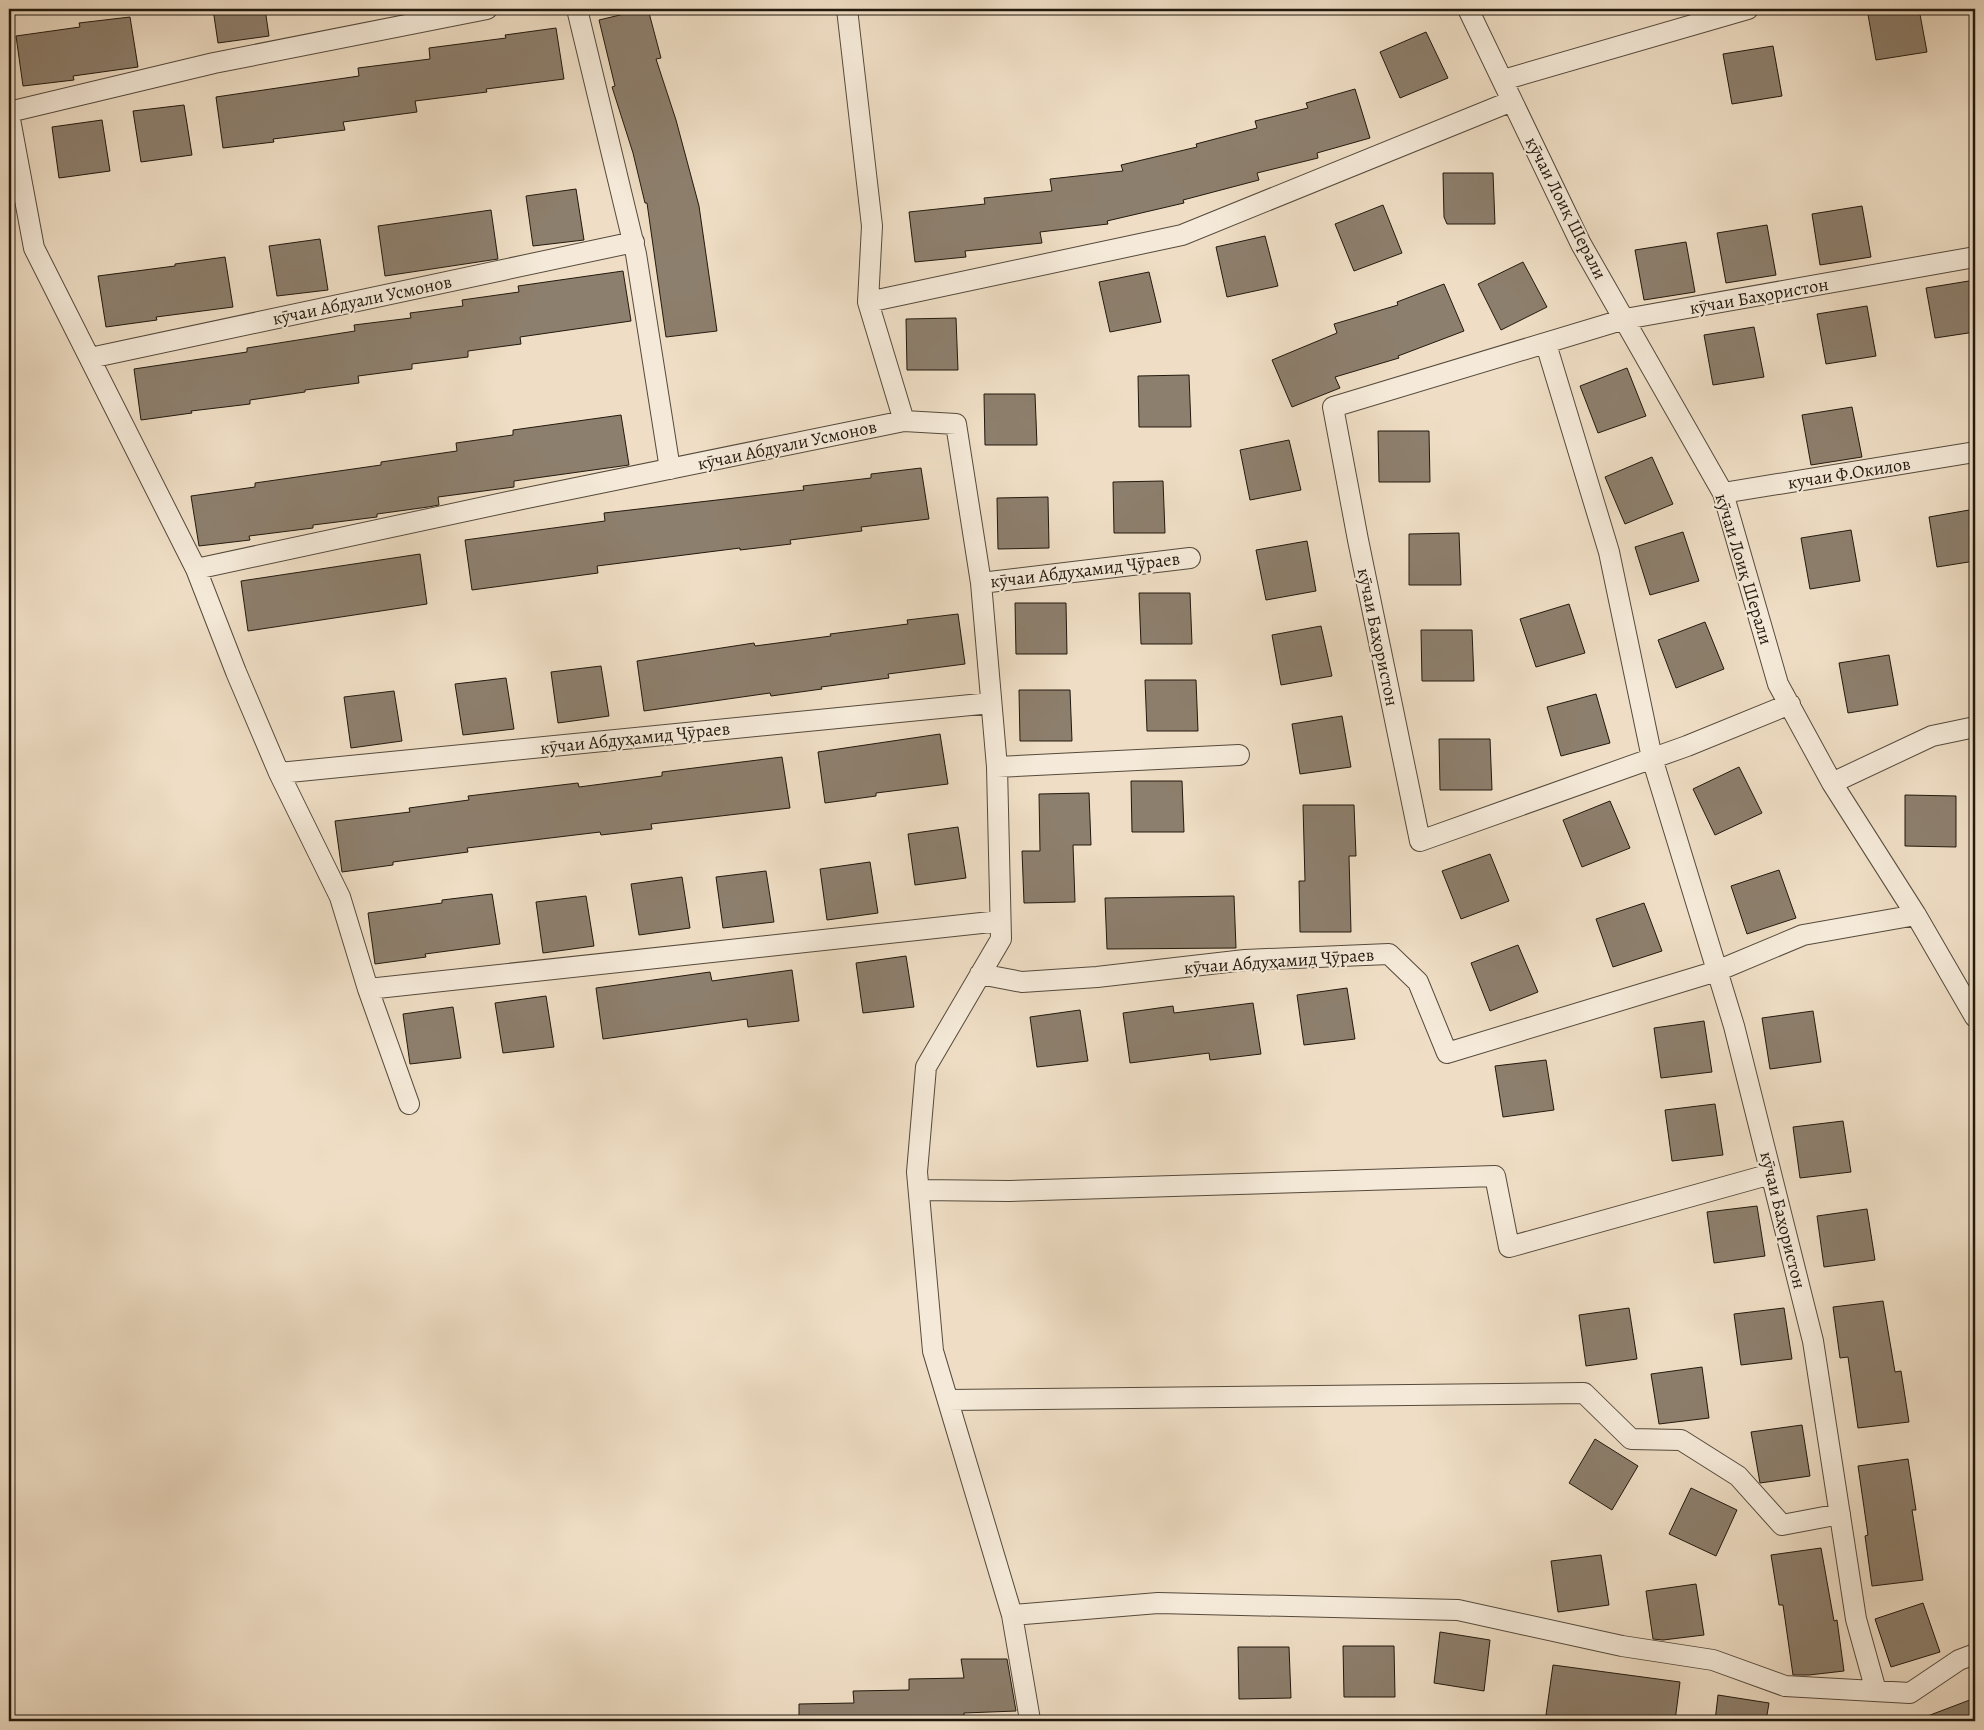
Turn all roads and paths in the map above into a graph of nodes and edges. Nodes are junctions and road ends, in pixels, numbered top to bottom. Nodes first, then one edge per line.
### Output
1 (487, 9) edge
2 (577, 9) edge
3 (847, 9) edge
4 (1468, 9) edge
5 (1748, 9) edge
6 (1502, 80) junction
7 (1512, 101) junction
8 (9, 113) edge
9 (634, 242) junction
10 (1975, 258) edge
11 (868, 302) junction
12 (1625, 319) junction
13 (1546, 344) junction
14 (90, 358) junction
15 (904, 421) junction
16 (1975, 452) edge
17 (670, 469) junction
18 (1723, 494) junction
19 (1190, 558) dead end
20 (196, 569) junction
21 (981, 583) junction
22 (992, 703) junction
23 (1790, 704) junction
24 (1975, 727) edge
25 (1239, 755) dead end
26 (1652, 758) junction
27 (997, 768) junction
28 (279, 773) junction
29 (1832, 783) junction
30 (1916, 915) junction
31 (1000, 921) junction
32 (1717, 970) junction
33 (980, 974) junction
34 (368, 989) junction
35 (1975, 1017) edge
36 (409, 1104) dead end
37 (1771, 1174) junction
38 (919, 1190) junction
39 (948, 1400) junction
40 (1840, 1514) junction
41 (1012, 1615) junction
42 (1975, 1654) edge
43 (1876, 1691) junction
44 (1029, 1721) edge

1 - 8 street
2 - 9 street
3 - 11 street
4 - 6 street, кӯчаи Лоиқ Шерали
5 - 6 street
6 - 7 street, кӯчаи Лоиқ Шерали
7 - 11 street
7 - 12 street, кӯчаи Лоиқ Шерали
8 - 14 street
9 - 14 street, кӯчаи Абдуали Усмонов
9 - 17 street
10 - 12 street, кӯчаи Баҳористон
11 - 15 street
12 - 13 street, кӯчаи Баҳористон
12 - 18 street, кӯчаи Лоиқ Шерали
13 - 26 street, кӯчаи Баҳористон
13 - 26 street, кӯчаи Баҳористон
14 - 20 street
15 - 17 street, кӯчаи Абдуали Усмонов
15 - 21 street, кӯчаи Абдуали Усмонов
16 - 18 street, кучаи Ф.Окилов
17 - 20 street, кӯчаи Абдуали Усмонов
18 - 23 street, кӯчаи Лоиқ Шерали
19 - 21 street, кӯчаи Абдуҳамид Ҷӯраев
20 - 28 street
21 - 22 street
22 - 27 street
22 - 28 street, кӯчаи Абдуҳамид Ҷӯраев
23 - 26 street, кӯчаи Баҳористон
23 - 29 street, кӯчаи Лоиқ Шерали
24 - 29 street
25 - 27 street
26 - 32 street, кӯчаи Баҳористон
27 - 31 street
28 - 34 street
29 - 30 street, кӯчаи Лоиқ Шерали
30 - 32 street
30 - 35 street, кӯчаи Лоиқ Шерали
31 - 33 street
31 - 34 street
32 - 33 street, кӯчаи Абдуҳамид Ҷӯраев
32 - 37 street, кӯчаи Баҳористон
33 - 38 street
34 - 36 street
37 - 38 street
37 - 40 street, кӯчаи Баҳористон
38 - 39 street
39 - 40 street
39 - 41 street
40 - 43 street, кӯчаи Баҳористон
41 - 43 street
41 - 44 street
42 - 43 street

